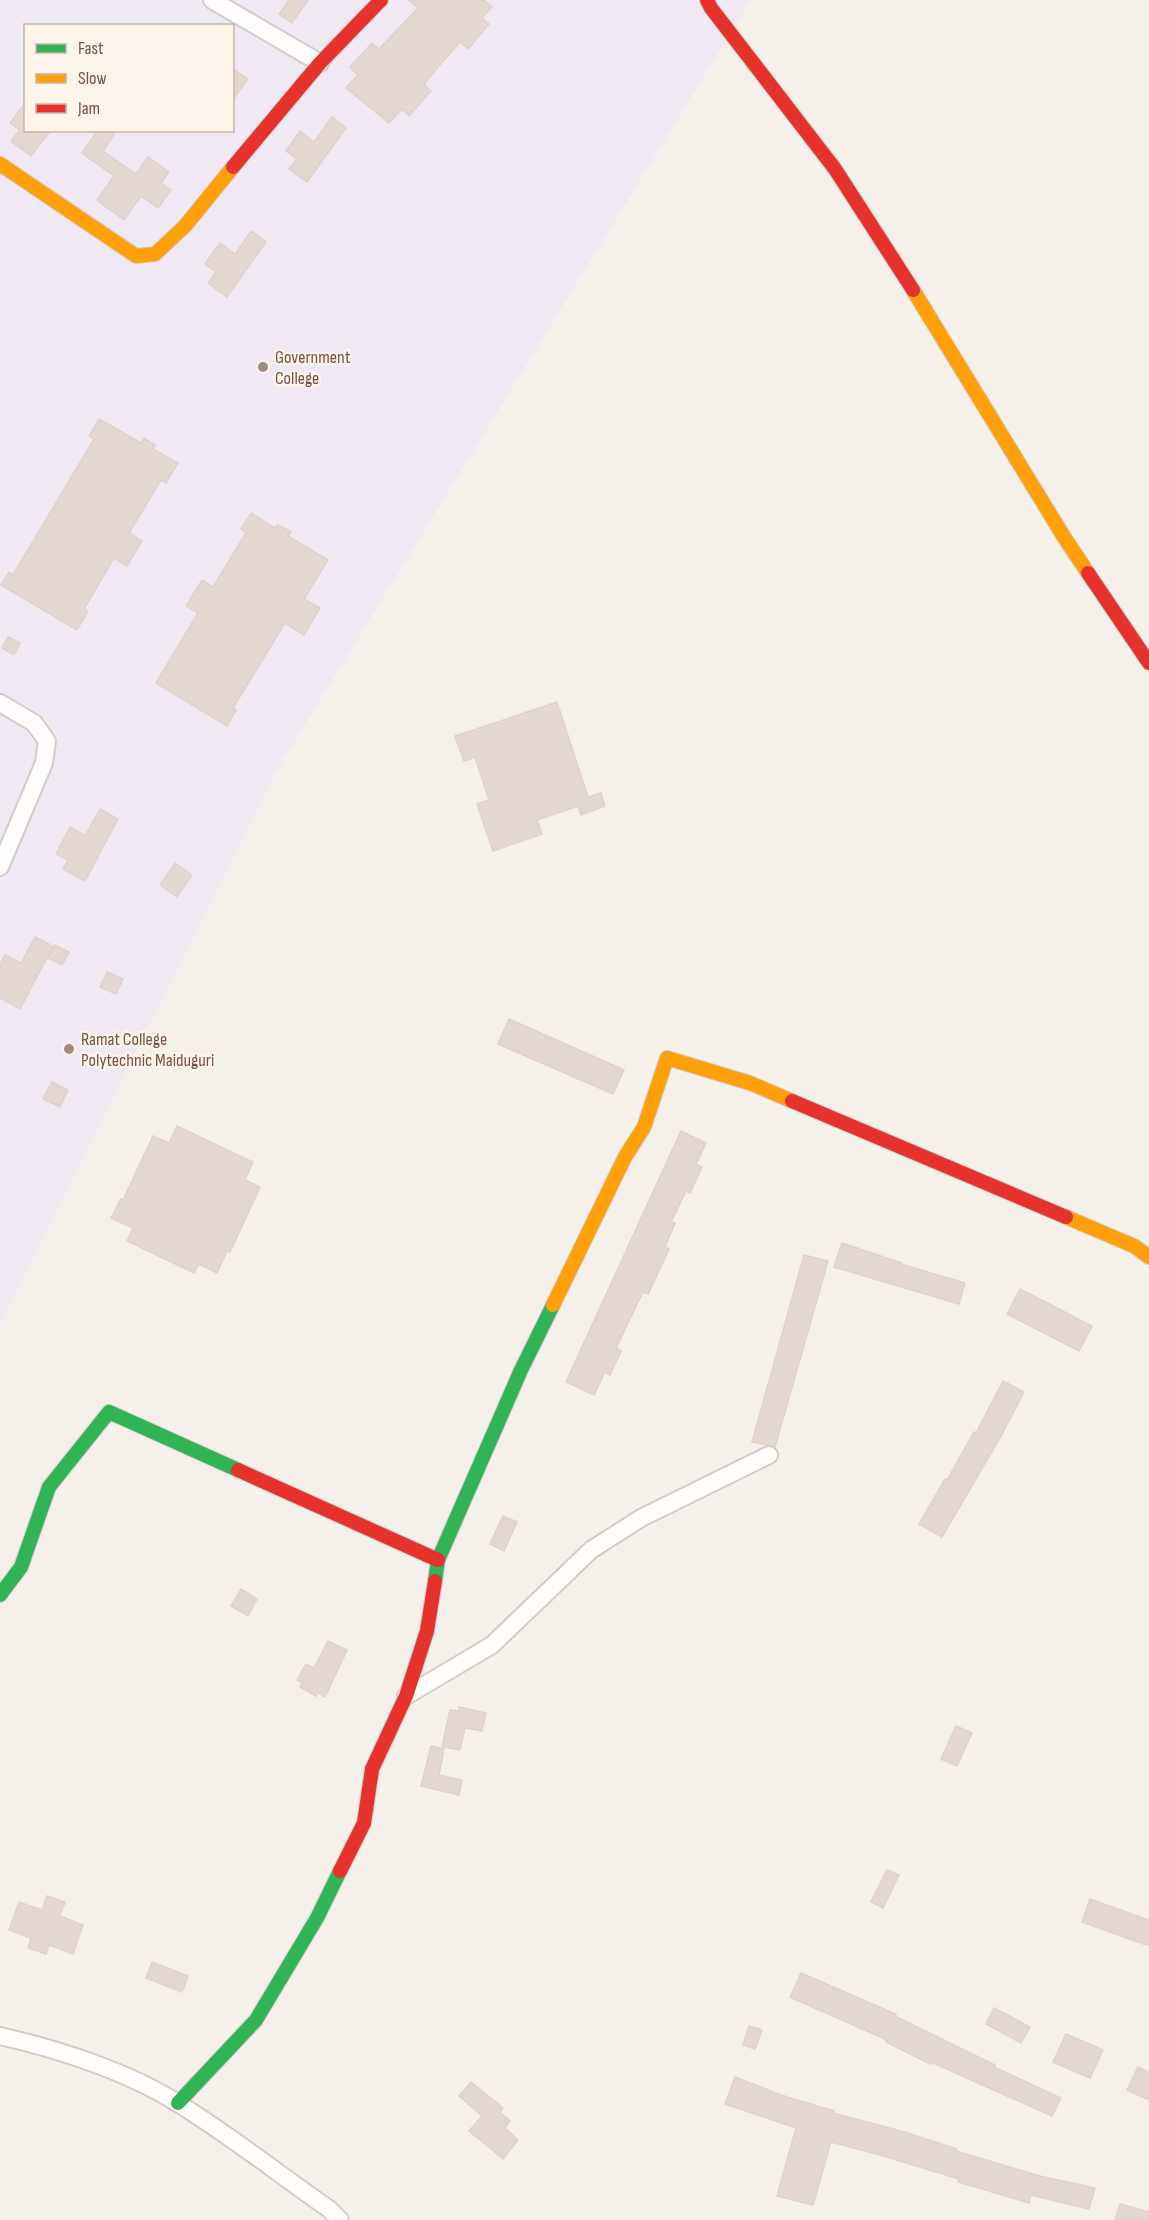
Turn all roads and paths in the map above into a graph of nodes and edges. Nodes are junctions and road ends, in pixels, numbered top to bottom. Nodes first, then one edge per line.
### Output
1 (212, 0) edge
2 (381, 0) edge
3 (707, 0) edge
4 (320, 63) junction
5 (0, 164) edge
6 (1149, 663) edge
7 (0, 703) edge
8 (0, 867) edge
9 (1149, 1257) edge
10 (769, 1455) dead end
11 (438, 1560) junction
12 (0, 1595) edge
13 (406, 1696) junction
14 (0, 2036) edge
15 (178, 2103) junction
16 (340, 2220) edge

1 - 4 street
2 - 4 street
3 - 6 street
4 - 5 street
7 - 8 street
9 - 11 street
10 - 13 street
11 - 12 street
11 - 13 street
13 - 15 street
14 - 15 street
15 - 16 street

